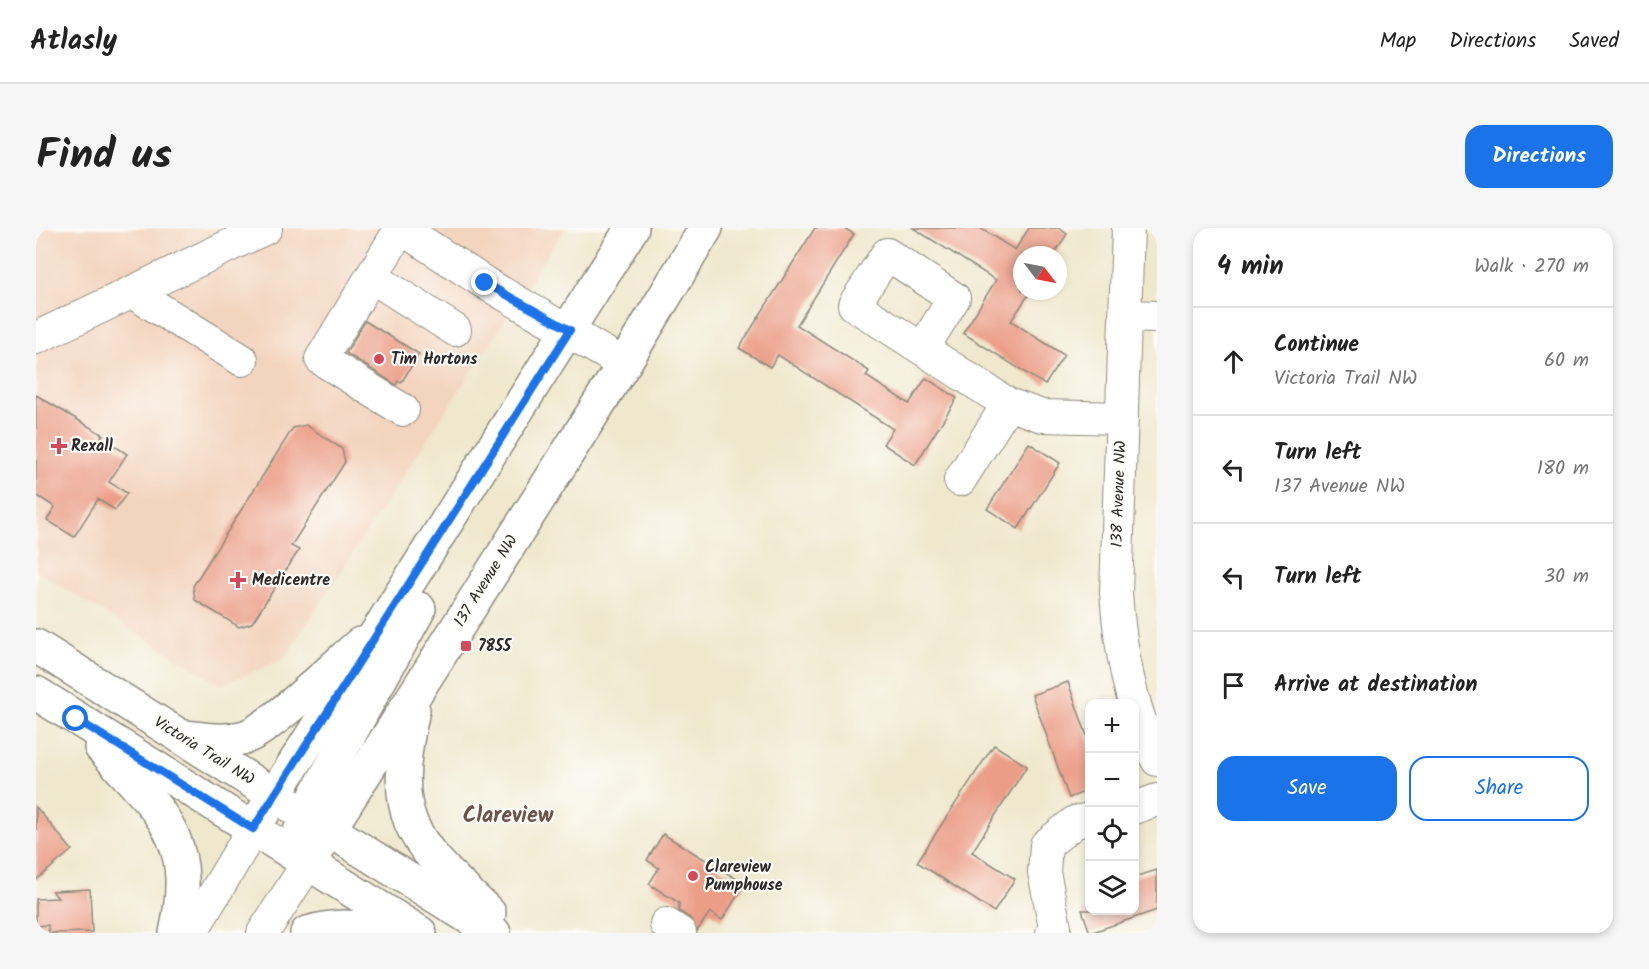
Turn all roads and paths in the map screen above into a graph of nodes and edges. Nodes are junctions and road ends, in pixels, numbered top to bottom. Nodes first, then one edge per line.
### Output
1 (266, 228) edge
2 (401, 228) edge
3 (632, 228) edge
4 (706, 228) edge
5 (1128, 228) edge
6 (372, 277) junction
7 (132, 292) junction
8 (1126, 316) junction
9 (1157, 317) edge
10 (455, 330) dead end
11 (570, 330) junction
12 (36, 338) edge
13 (922, 348) dead end
14 (242, 360) dead end
15 (624, 364) junction
16 (1008, 404) junction
17 (522, 407) junction
18 (404, 410) dead end
19 (1122, 418) junction
20 (960, 480) dead end
21 (387, 621) junction
22 (36, 646) edge
23 (417, 689) junction
24 (36, 693) edge
25 (76, 719) junction
26 (181, 737) junction
27 (1157, 760) edge
28 (275, 796) junction
29 (1157, 800) edge
30 (1137, 807) edge
31 (1085, 820) edge
32 (317, 823) junction
33 (253, 829) junction
34 (308, 863) junction
35 (176, 933) edge
36 (191, 933) edge
37 (263, 933) edge
38 (307, 933) edge
39 (383, 933) edge
40 (420, 933) edge
41 (494, 933) edge
42 (510, 933) edge
43 (1052, 933) edge

1 - 7 street
2 - 6 street
2 - 11 street
3 - 11 main road
4 - 15 main road, 137 Avenue NW
5 - 8 street, 138 Avenue NW
6 - 10 street
6 - 18 street
7 - 12 street
7 - 14 street
8 - 9 street
8 - 19 street, 138 Avenue NW
11 - 15 street
11 - 17 main road
13 - 16 street
15 - 23 main road, 137 Avenue NW
16 - 19 street
16 - 20 street
17 - 21 main road
17 - 32 main road
19 - 27 street, 138 Avenue NW
21 - 26 main road
21 - 28 main road
22 - 26 main road, Victoria Trail NW
23 - 32 main road, 137 Avenue NW
23 - 42 main road
24 - 25 main road
25 - 33 main road
25 - 35 main road
26 - 28 main road, Victoria Trail NW
28 - 32 main road, Victoria Trail NW
28 - 33 main road
29 - 30 street
31 - 43 street
32 - 34 main road
32 - 41 main road, Victoria Trail NW
33 - 34 main road
33 - 36 street
34 - 37 street
34 - 40 main road
38 - 39 main road

